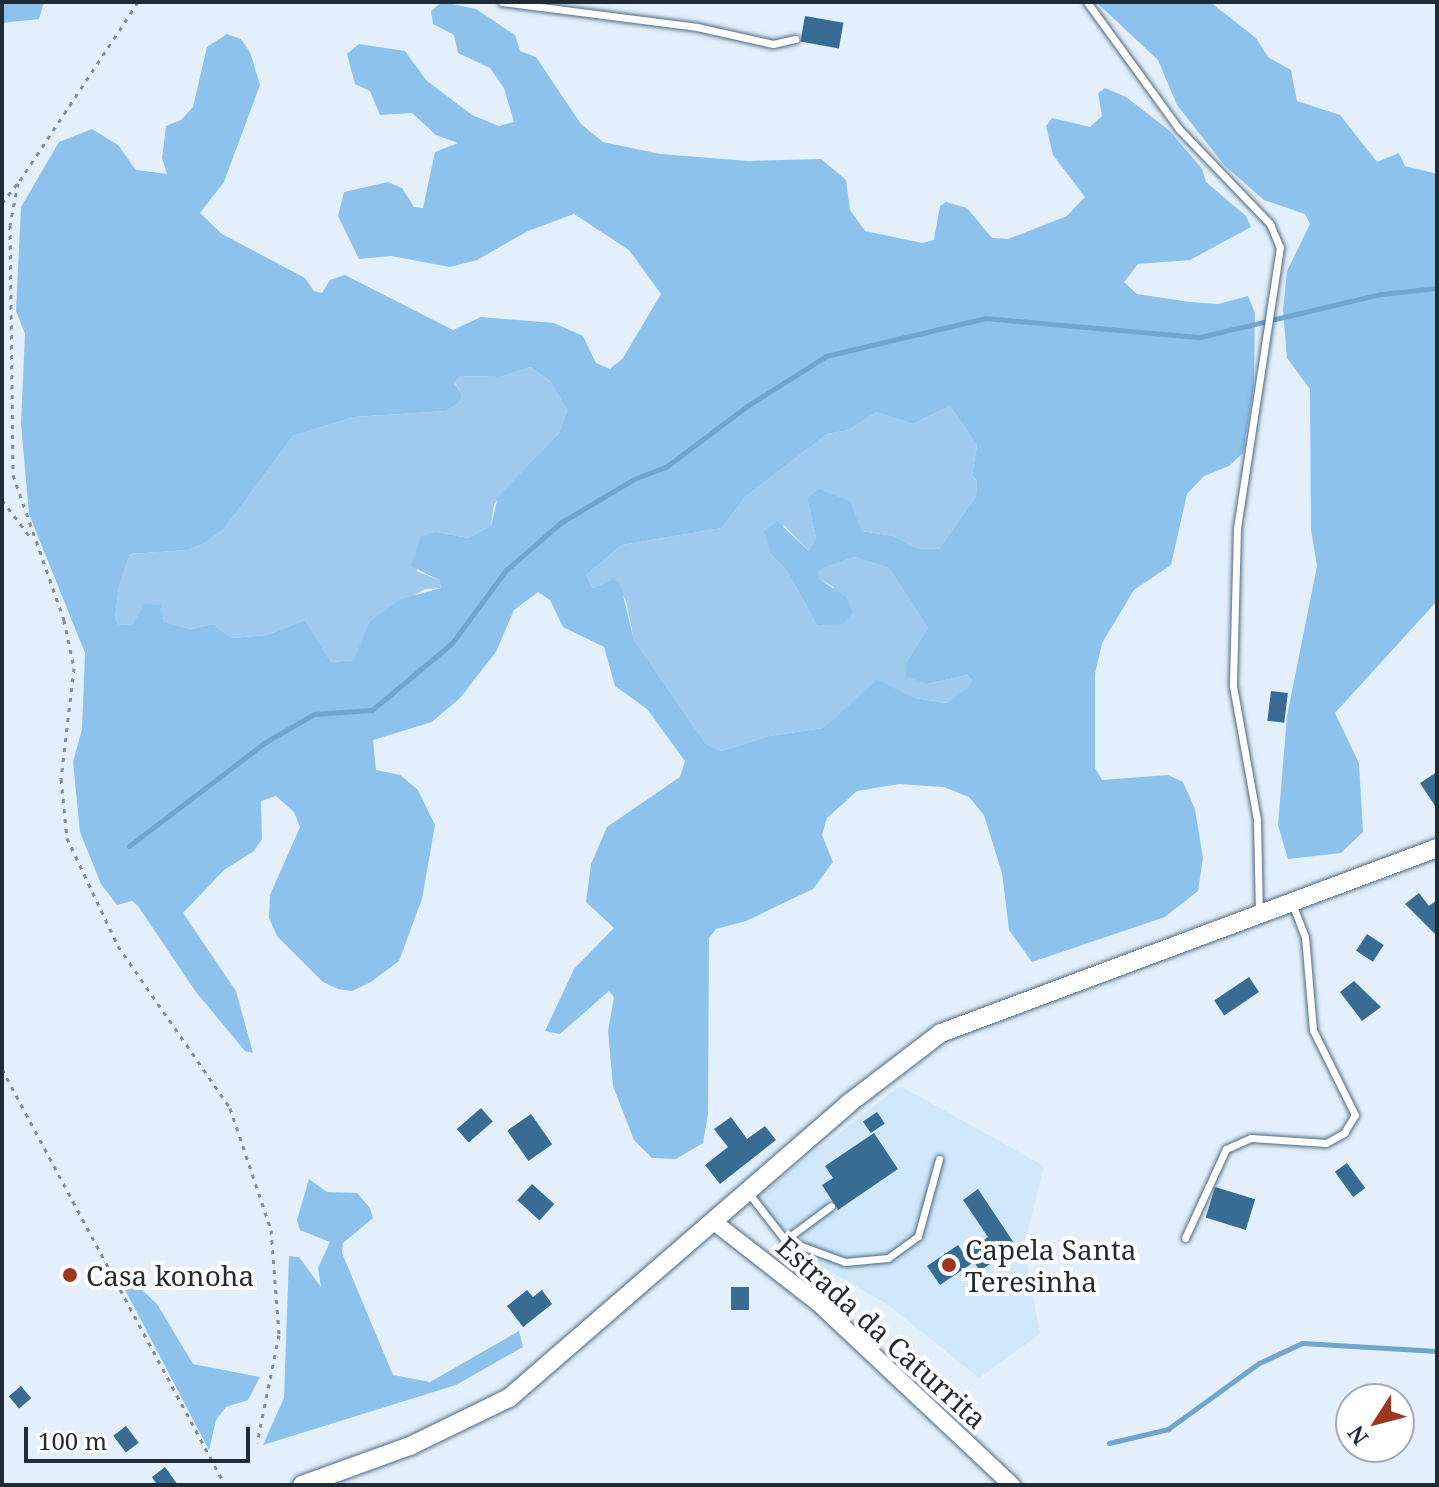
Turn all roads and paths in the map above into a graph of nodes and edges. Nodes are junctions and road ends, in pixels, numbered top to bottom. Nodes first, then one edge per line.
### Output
1 (138, 2) edge
2 (502, 2) edge
3 (1087, 2) edge
4 (795, 39) dead end
5 (18, 183) junction
6 (2, 203) edge
7 (2, 500) edge
8 (32, 540) junction
9 (1437, 848) edge
10 (1291, 901) junction
11 (1259, 912) junction
12 (2, 1069) edge
13 (939, 1159) dead end
14 (747, 1190) junction
15 (831, 1206) dead end
16 (714, 1222) junction
17 (1185, 1238) dead end
18 (785, 1240) junction
19 (257, 1443) dead end
20 (225, 1485) edge
21 (302, 1485) edge
22 (1012, 1485) edge

1 - 5 path
2 - 4 lane
3 - 11 lane
5 - 6 path
5 - 8 path
7 - 8 path
8 - 19 path
9 - 10 main road
10 - 11 main road
10 - 17 lane
11 - 14 main road
12 - 20 path
13 - 18 lane
14 - 16 main road
14 - 18 lane
15 - 18 lane
16 - 21 main road
16 - 22 street, Estrada da Caturrita

